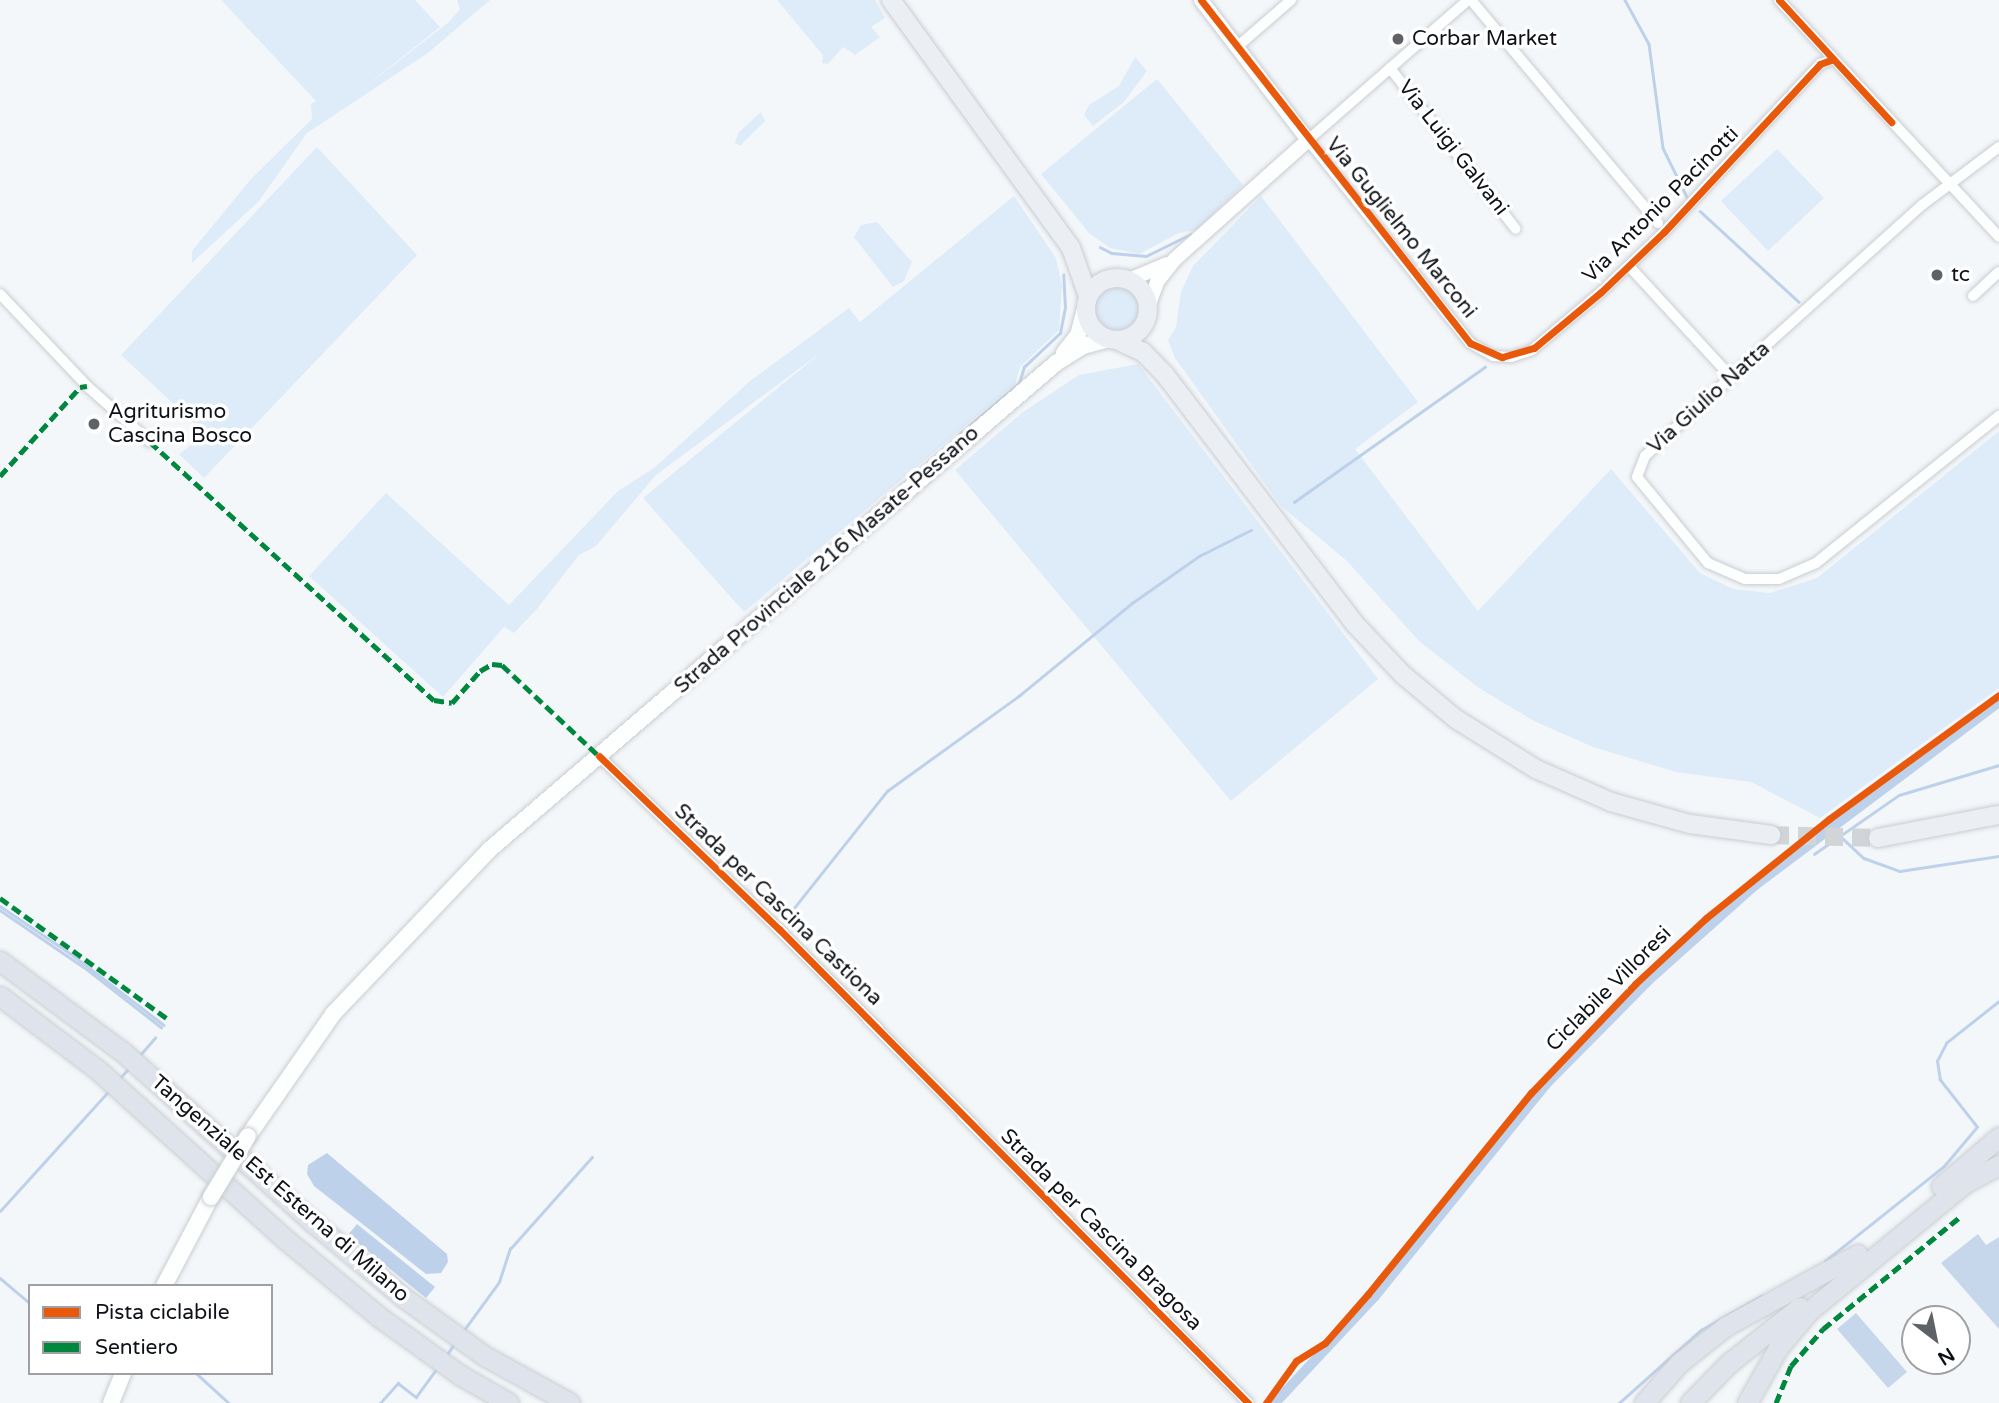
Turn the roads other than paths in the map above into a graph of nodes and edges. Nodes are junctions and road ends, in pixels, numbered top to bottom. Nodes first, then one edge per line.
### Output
1 (891, 0) edge
2 (1201, 0) edge
3 (1291, 0) edge
4 (1469, 0) edge
5 (1779, 0) edge
6 (1237, 47) junction
7 (1831, 60) junction
8 (1390, 68) junction
9 (1308, 140) junction
10 (1999, 147) edge
11 (1951, 186) junction
12 (1658, 223) dead end
13 (1516, 229) dead end
14 (1999, 237) edge
15 (1071, 248) junction
16 (1174, 260) junction
17 (1629, 266) junction
18 (1999, 272) edge
19 (1123, 279) junction
20 (0, 294) edge
21 (1973, 296) dead end
22 (1087, 302) junction
23 (1147, 312) junction
24 (1113, 340) junction
25 (1502, 357) joint
26 (1056, 363) junction
27 (1166, 376) junction
28 (1731, 377) junction
29 (1999, 416) edge
30 (150, 442) dead end
31 (599, 756) junction
32 (1999, 815) edge
33 (1771, 835) tunnel mouth
34 (1878, 838) tunnel mouth
35 (0, 961) edge
36 (0, 996) edge
37 (930, 1081) joint
38 (1999, 1137) edge
39 (1999, 1166) edge
40 (1856, 1262) junction
41 (165, 1284) edge
42 (122, 1375) edge
43 (111, 1403) edge
44 (509, 1403) edge
45 (570, 1403) edge
46 (1248, 1403) edge
47 (1644, 1403) edge
48 (1690, 1403) edge
49 (1747, 1403) edge

1 - 15 main road
2 - 6 street
3 - 6 street
4 - 8 street
4 - 12 street
5 - 7 street
6 - 9 street
7 - 11 street
7 - 17 street, Via Antonio Pacinotti
8 - 9 street
8 - 13 street, Via Luigi Galvani
9 - 16 street
9 - 25 street, Via Guglielmo Marconi
10 - 11 street, Via Giulio Natta
11 - 14 street
11 - 28 street, Via Giulio Natta
15 - 19 main road
15 - 22 main road
16 - 19 street
16 - 23 street
17 - 25 street, Via Antonio Pacinotti
17 - 28 street, Via Antonio Pacinotti
18 - 21 street
19 - 22 main road
19 - 23 main road
20 - 30 street
22 - 24 main road
22 - 26 main road
23 - 24 main road
23 - 27 main road
24 - 26 main road
24 - 27 main road
26 - 31 main road, Strada Provinciale 216 Masate-Pessano
27 - 33 main road
28 - 29 street, Via Giulio Natta
31 - 37 street, Strada per Cascina Castiona
31 - 41 main road, Strada Provinciale 216 Masate-Pessano, bridge
32 - 34 main road
35 - 45 highway, Tangenziale Est Esterna di Milano
36 - 44 highway, Tangenziale Est Esterna di Milano
37 - 46 street, Strada per Cascina Bragosa
38 - 40 highway
39 - 40 highway
40 - 47 highway
40 - 48 highway
40 - 49 highway
42 - 43 main road

